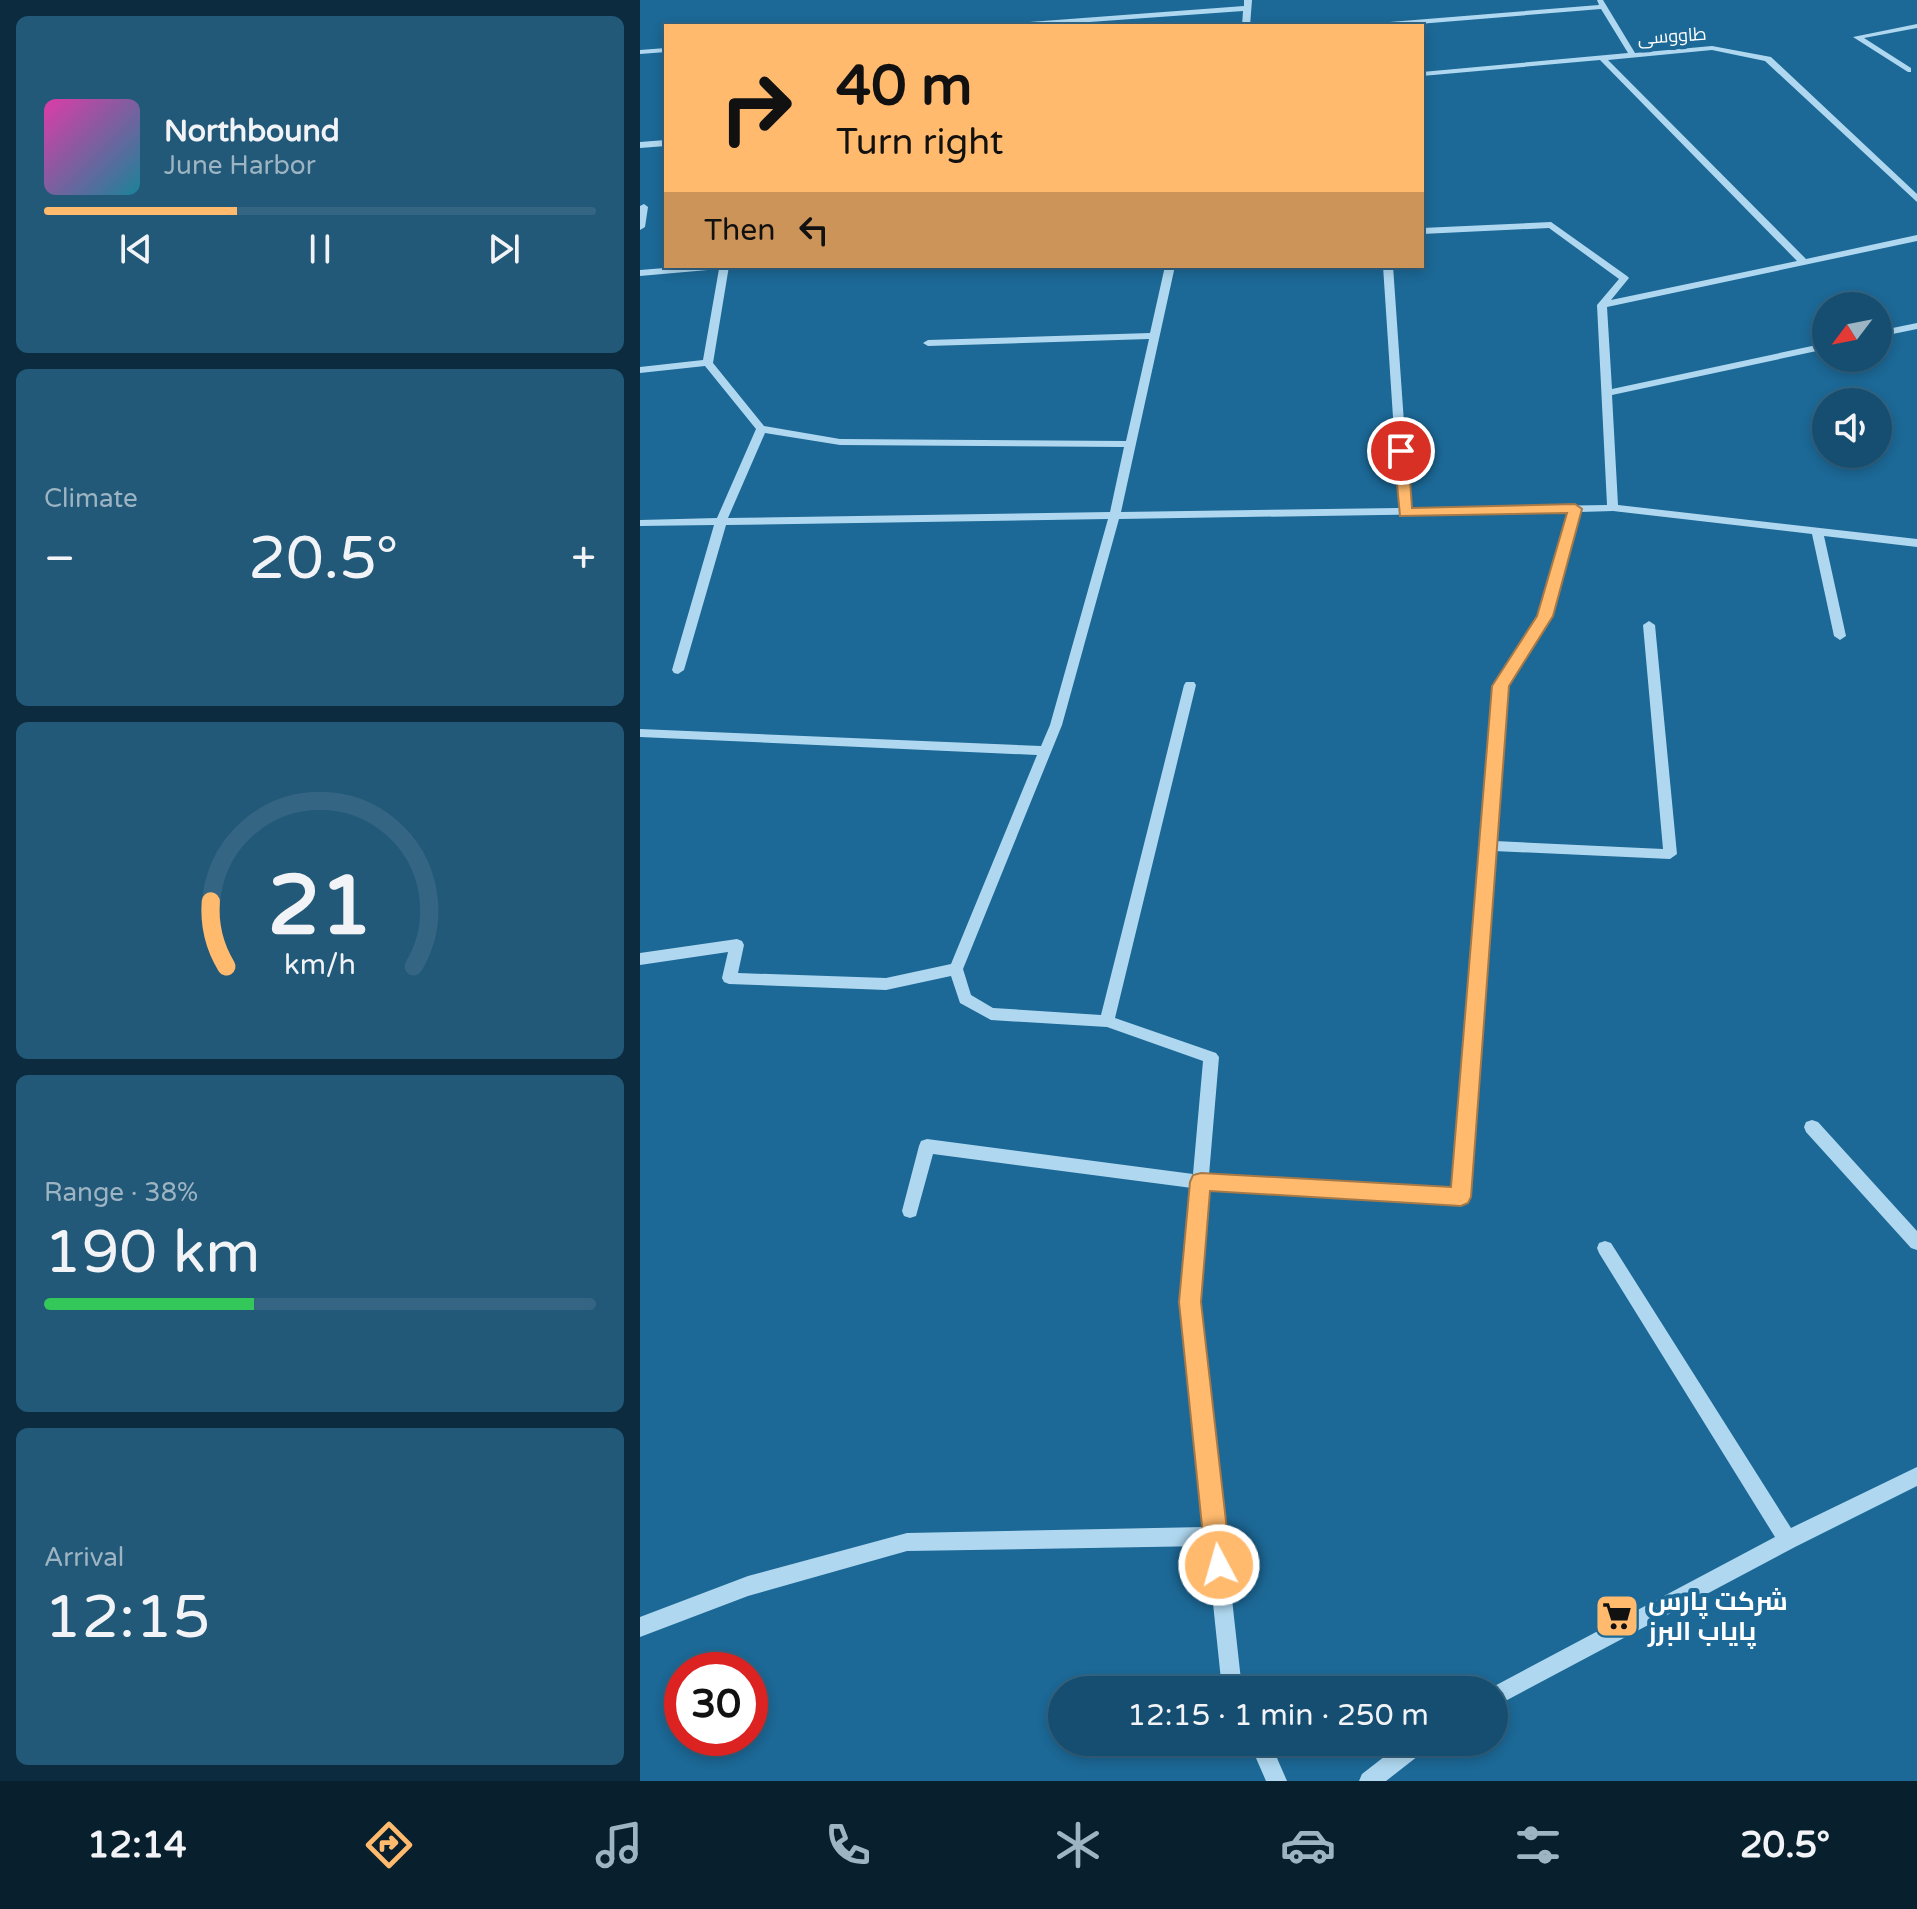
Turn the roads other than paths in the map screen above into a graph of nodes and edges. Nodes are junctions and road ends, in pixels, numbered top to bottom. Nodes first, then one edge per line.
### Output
1 (1602, 3) edge
2 (1248, 4) edge
3 (1088, 23) edge
4 (1060, 24) edge
5 (1246, 24) edge
6 (1386, 24) edge
7 (1917, 26) edge
8 (664, 50) edge
9 (640, 52) edge
10 (1633, 55) junction
11 (1602, 58) junction
12 (1908, 70) dead end
13 (1424, 74) edge
14 (664, 143) edge
15 (640, 145) edge
16 (1917, 199) edge
17 (644, 207) dead end
18 (640, 227) edge
19 (1424, 231) edge
20 (1917, 238) edge
21 (1804, 262) junction
22 (700, 268) edge
23 (724, 268) edge
24 (1170, 268) edge
25 (1388, 268) edge
26 (640, 273) edge
27 (1602, 305) junction
28 (1917, 326) edge
29 (1892, 331) edge
30 (1155, 336) junction
31 (928, 343) dead end
32 (1812, 349) edge
33 (708, 363) junction
34 (640, 370) edge
35 (1607, 393) junction
36 (761, 429) junction
37 (1131, 444) junction
38 (1613, 508) junction
39 (1575, 509) junction
40 (1405, 512) junction
41 (1114, 518) junction
42 (721, 522) junction
43 (640, 523) edge
44 (1817, 531) junction
45 (1917, 543) edge
46 (1649, 625) dead end
47 (1840, 636) dead end
48 (678, 670) dead end
49 (1190, 685) dead end
50 (640, 733) edge
51 (1045, 751) junction
52 (1488, 846) junction
53 (640, 959) edge
54 (956, 969) junction
55 (1107, 1021) junction
56 (1812, 1127) dead end
57 (1201, 1182) junction
58 (910, 1211) dead end
59 (1917, 1243) edge
60 (1605, 1248) dead end
61 (1917, 1476) edge
62 (1216, 1536) junction
63 (1788, 1540) junction
64 (640, 1627) edge
65 (1231, 1676) edge
66 (1508, 1690) edge
67 (1265, 1756) edge
68 (1402, 1756) edge
69 (1277, 1781) edge
70 (1369, 1781) edge

1 - 6 street
1 - 10 street
2 - 3 street
2 - 5 street
3 - 4 street
7 - 12 street
8 - 9 street
10 - 11 street, طاووسی
10 - 16 street, طاووسی
11 - 13 street, طاووسی
11 - 21 street
14 - 15 street
17 - 18 street
19 - 27 street
20 - 21 street
21 - 27 street
22 - 26 street
23 - 33 street
24 - 30 street
25 - 40 street
27 - 35 street
28 - 29 street
30 - 31 street
30 - 37 street
32 - 35 street
33 - 34 street
33 - 36 street
35 - 38 street
36 - 37 street
36 - 42 street
37 - 41 street
38 - 39 street
38 - 44 street
39 - 40 street
39 - 52 street
40 - 41 street
41 - 42 street
41 - 51 street
42 - 43 street
42 - 48 street
44 - 45 street
44 - 47 street
46 - 52 street
49 - 55 street
50 - 51 street
51 - 54 street
52 - 57 street
53 - 54 street
54 - 55 street
55 - 57 street
56 - 59 street
57 - 58 street
57 - 62 street
60 - 63 street
61 - 63 street
62 - 64 street
62 - 65 street
63 - 66 street
67 - 69 street
68 - 70 street

